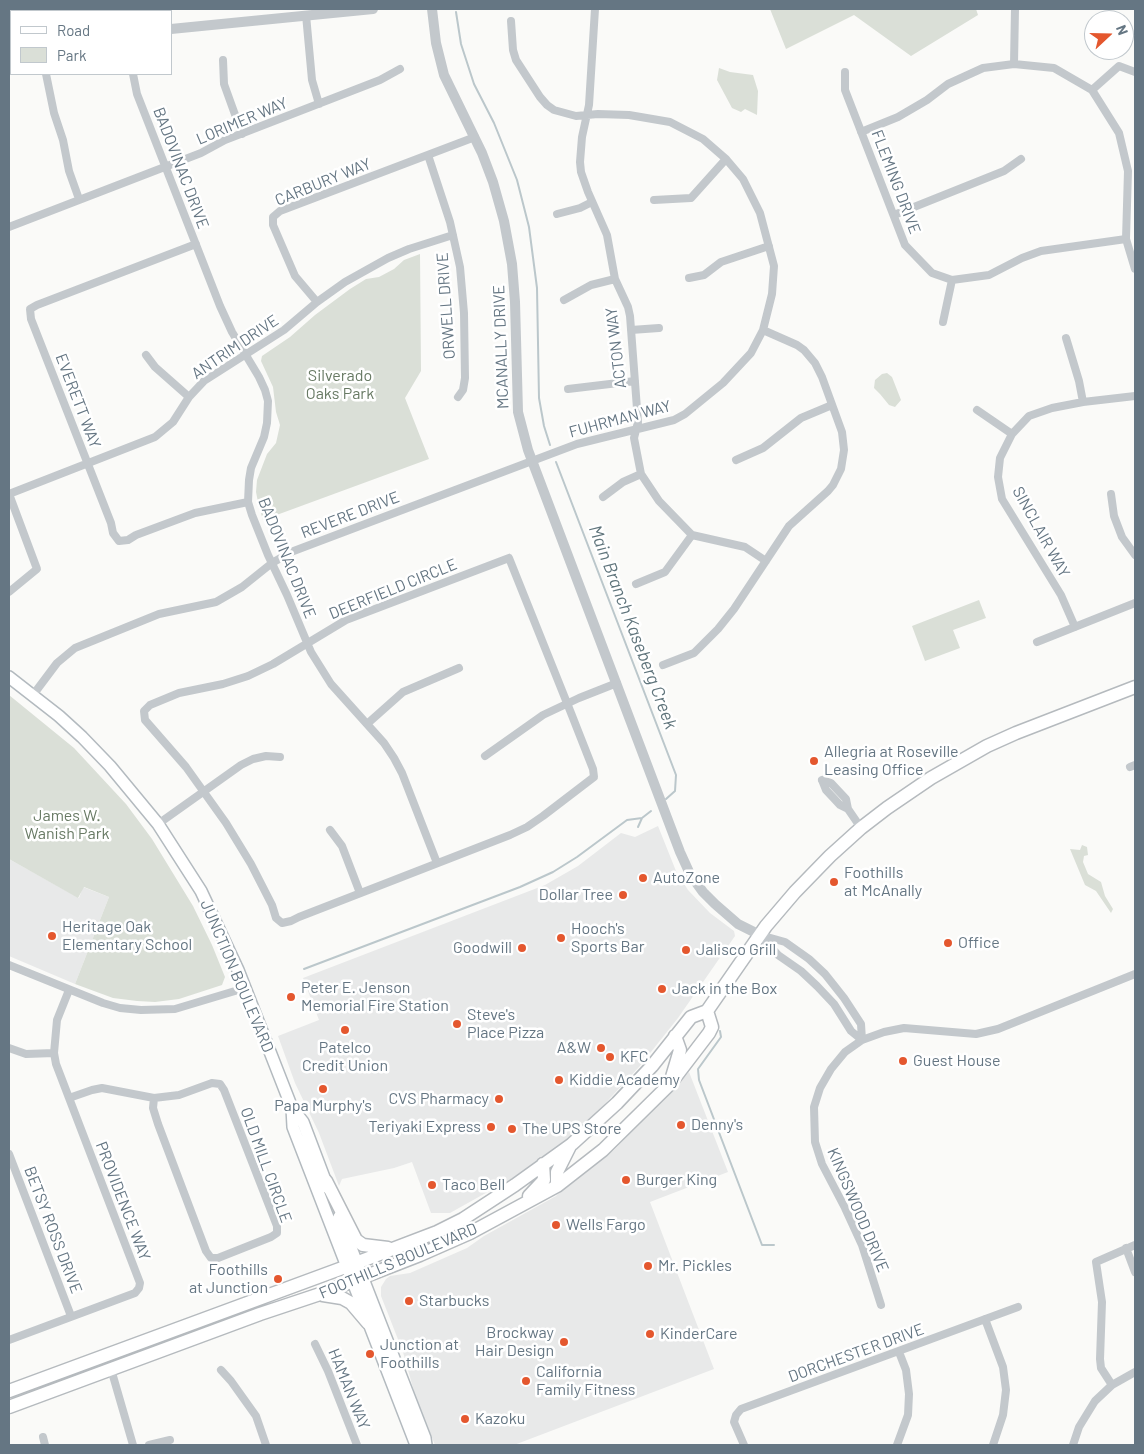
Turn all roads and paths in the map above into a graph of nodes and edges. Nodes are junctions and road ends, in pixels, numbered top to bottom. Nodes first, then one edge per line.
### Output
1 (373, 9) edge
2 (432, 9) edge
3 (595, 9) edge
4 (1015, 9) edge
5 (306, 15) junction
6 (511, 21) dead end
7 (172, 29) edge
8 (222, 60) dead end
9 (1014, 64) junction
10 (400, 69) dead end
11 (845, 72) dead end
12 (1135, 72) edge
13 (46, 75) edge
14 (133, 75) edge
15 (1092, 90) junction
16 (319, 104) junction
17 (587, 115) junction
18 (861, 132) junction
19 (242, 134) junction
20 (475, 137) junction
21 (428, 155) junction
22 (1020, 158) dead end
23 (726, 159) junction
24 (166, 167) junction
25 (79, 200) junction
26 (654, 200) dead end
27 (592, 202) junction
28 (557, 214) dead end
29 (894, 215) junction
30 (9, 227) edge
31 (454, 236) junction
32 (1126, 239) junction
33 (196, 244) junction
34 (769, 246) junction
35 (1135, 270) edge
36 (689, 278) dead end
37 (615, 279) junction
38 (952, 280) junction
39 (564, 300) dead end
40 (317, 302) junction
41 (943, 322) dead end
42 (659, 328) dead end
43 (631, 330) junction
44 (763, 330) junction
45 (1066, 338) dead end
46 (146, 355) dead end
47 (246, 355) junction
48 (634, 381) junction
49 (568, 389) dead end
50 (1135, 396) edge
51 (189, 397) junction
52 (458, 397) dead end
53 (1083, 402) junction
54 (832, 405) junction
55 (977, 410) dead end
56 (636, 430) junction
57 (1012, 434) junction
58 (736, 460) dead end
59 (533, 461) junction
60 (88, 464) junction
61 (641, 474) junction
62 (9, 494) edge
63 (1111, 494) dead end
64 (603, 496) dead end
65 (248, 502) junction
66 (692, 534) junction
67 (1135, 554) edge
68 (766, 561) junction
69 (272, 563) junction
70 (636, 584) dead end
71 (9, 592) edge
72 (1135, 603) edge
73 (1074, 627) junction
74 (1037, 642) dead end
75 (307, 643) junction
76 (663, 665) dead end
77 (460, 668) dead end
78 (9, 677) edge
79 (617, 683) junction
80 (1135, 687) edge
81 (33, 695) junction
82 (567, 703) junction
83 (367, 724) junction
84 (485, 756) dead end
85 (280, 757) dead end
86 (822, 780) dead end
87 (204, 791) junction
88 (158, 824) junction
89 (861, 828) junction
90 (330, 830) dead end
91 (437, 863) junction
92 (360, 893) junction
93 (760, 936) junction
94 (9, 965) edge
95 (1135, 974) edge
96 (245, 988) junction
97 (69, 990) junction
98 (707, 1011) junction
99 (676, 1036) junction
100 (862, 1040) junction
101 (9, 1048) edge
102 (54, 1053) junction
103 (670, 1084) junction
104 (68, 1098) junction
105 (154, 1098) junction
106 (292, 1108) junction
107 (572, 1144) junction
108 (9, 1154) edge
109 (543, 1164) junction
110 (326, 1181) junction
111 (557, 1186) junction
112 (522, 1204) junction
113 (1135, 1245) edge
114 (393, 1248) junction
115 (1126, 1248) junction
116 (351, 1265) junction
117 (1135, 1272) edge
118 (358, 1280) junction
119 (320, 1294) junction
120 (881, 1305) dead end
121 (1018, 1307) dead end
122 (71, 1316) junction
123 (985, 1319) junction
124 (368, 1323) junction
125 (9, 1340) edge
126 (315, 1344) dead end
127 (899, 1352) junction
128 (111, 1369) junction
129 (221, 1370) dead end
130 (1135, 1372) edge
131 (1112, 1385) junction
132 (9, 1392) edge
133 (9, 1407) edge
134 (43, 1436) dead end
135 (170, 1440) dead end
136 (44, 1445) edge
137 (133, 1445) edge
138 (149, 1445) edge
139 (266, 1445) edge
140 (357, 1445) edge
141 (416, 1445) edge
142 (426, 1445) edge
143 (744, 1445) edge
144 (897, 1445) edge
145 (993, 1445) edge
146 (1073, 1445) edge

1 - 5 street
2 - 20 street, MCANALLY DRIVE
3 - 17 street, ACTON WAY
4 - 9 street
5 - 7 street
5 - 16 street
6 - 17 street, FUHRMAN WAY
8 - 19 street
9 - 15 street
9 - 18 street
10 - 16 street, LORIMER WAY
11 - 18 street, FLEMING DRIVE
12 - 15 street
13 - 25 street
14 - 24 street, BADOVINAC DRIVE
15 - 32 street
16 - 19 street, LORIMER WAY
17 - 23 street, FUHRMAN WAY
17 - 27 street, ACTON WAY
18 - 29 street, FLEMING DRIVE
19 - 24 street, LORIMER WAY
20 - 21 street, CARBURY WAY
20 - 59 street, MCANALLY DRIVE
21 - 31 street, ORWELL DRIVE
21 - 40 street, CARBURY WAY
22 - 29 street
23 - 26 street
23 - 34 street, FUHRMAN WAY
24 - 25 street, LORIMER WAY
24 - 33 street, BADOVINAC DRIVE
25 - 30 street, LORIMER WAY
27 - 28 street
27 - 37 street, ACTON WAY
29 - 38 street, FLEMING DRIVE
31 - 40 street, ANTRIM DRIVE
31 - 52 street, ORWELL DRIVE
32 - 35 street
32 - 38 street
33 - 47 street, BADOVINAC DRIVE
33 - 60 street, EVERETT WAY
34 - 36 street
34 - 44 street, FUHRMAN WAY
37 - 39 street
37 - 43 street, ACTON WAY
38 - 41 street
40 - 47 street, ANTRIM DRIVE
42 - 43 street
43 - 48 street, ACTON WAY
44 - 54 street
44 - 56 street, FUHRMAN WAY
45 - 53 street
46 - 51 street
47 - 51 street, ANTRIM DRIVE
47 - 65 street, BADOVINAC DRIVE
48 - 49 street
48 - 56 street, ACTON WAY
50 - 53 street, SINCLAIR WAY
51 - 60 street, ANTRIM DRIVE
53 - 57 street, SINCLAIR WAY
54 - 58 street
54 - 68 street
55 - 57 street
56 - 59 street, FUHRMAN WAY
56 - 61 street, ACTON WAY
57 - 73 street, SINCLAIR WAY
59 - 69 street, REVERE DRIVE
59 - 79 street, MCANALLY DRIVE
60 - 62 street, ANTRIM DRIVE
60 - 65 street, EVERETT WAY
61 - 64 street
61 - 66 street, ACTON WAY
62 - 71 street
63 - 67 street
65 - 69 street, BADOVINAC DRIVE
66 - 68 street
66 - 70 street
68 - 76 street
69 - 75 street, BADOVINAC DRIVE
69 - 81 street, REVERE DRIVE
72 - 73 street
73 - 74 street
75 - 82 street, DEERFIELD CIRCLE
75 - 83 street, BADOVINAC DRIVE
75 - 87 street, DEERFIELD CIRCLE
77 - 83 street
78 - 81 main road, JUNCTION BOULEVARD
79 - 82 street
79 - 93 street, MCANALLY DRIVE
80 - 89 main road, FOOTHILLS BOULEVARD
81 - 88 main road, JUNCTION BOULEVARD
82 - 84 street
82 - 91 street, DEERFIELD CIRCLE
83 - 91 street, BADOVINAC DRIVE
85 - 87 street
86 - 89 street
87 - 88 street
87 - 92 street, DEERFIELD CIRCLE
88 - 96 main road, JUNCTION BOULEVARD
89 - 93 main road, FOOTHILLS BOULEVARD
90 - 92 street
91 - 92 street, DEERFIELD CIRCLE
93 - 98 main road, FOOTHILLS BOULEVARD
93 - 100 street, MCANALLY DRIVE
93 - 100 street, MCANALLY DRIVE
94 - 97 street
95 - 100 street, KINGSWOOD DRIVE
96 - 97 street
96 - 106 main road, JUNCTION BOULEVARD
97 - 102 street, PROVIDENCE WAY
98 - 99 main road, FOOTHILLS BOULEVARD
98 - 103 main road, FOOTHILLS BOULEVARD
99 - 103 main road
99 - 107 main road, FOOTHILLS BOULEVARD
100 - 120 street, KINGSWOOD DRIVE
101 - 102 street
102 - 104 street, PROVIDENCE WAY
103 - 111 main road, FOOTHILLS BOULEVARD
104 - 105 street, OLD MILL CIRCLE
104 - 122 street, PROVIDENCE WAY
105 - 105 street, OLD MILL CIRCLE
106 - 110 main road, JUNCTION BOULEVARD
106 - 116 main road, JUNCTION BOULEVARD
107 - 109 main road, FOOTHILLS BOULEVARD
107 - 111 main road
108 - 122 street, BETSY ROSS DRIVE
109 - 112 main road
109 - 114 main road, FOOTHILLS BOULEVARD
110 - 114 main road
110 - 116 main road, JUNCTION BOULEVARD
111 - 112 main road, FOOTHILLS BOULEVARD
112 - 118 main road, FOOTHILLS BOULEVARD
113 - 115 street
114 - 116 main road, FOOTHILLS BOULEVARD
115 - 117 street
115 - 131 street
116 - 118 main road, JUNCTION BOULEVARD
116 - 132 main road, FOOTHILLS BOULEVARD
118 - 119 main road, FOOTHILLS BOULEVARD
118 - 124 main road, JUNCTION BOULEVARD
118 - 142 main road, JUNCTION BOULEVARD
119 - 124 main road
119 - 128 main road, FOOTHILLS BOULEVARD
121 - 123 street, DORCHESTER DRIVE
122 - 125 street, PROVIDENCE WAY
123 - 127 street, DORCHESTER DRIVE
123 - 145 street
124 - 141 main road, JUNCTION BOULEVARD
126 - 140 street, HAMAN WAY
127 - 143 street, DORCHESTER DRIVE
127 - 144 street
128 - 133 main road, FOOTHILLS BOULEVARD
128 - 137 street
129 - 139 street
130 - 131 street
131 - 146 street
134 - 136 street
135 - 138 street

